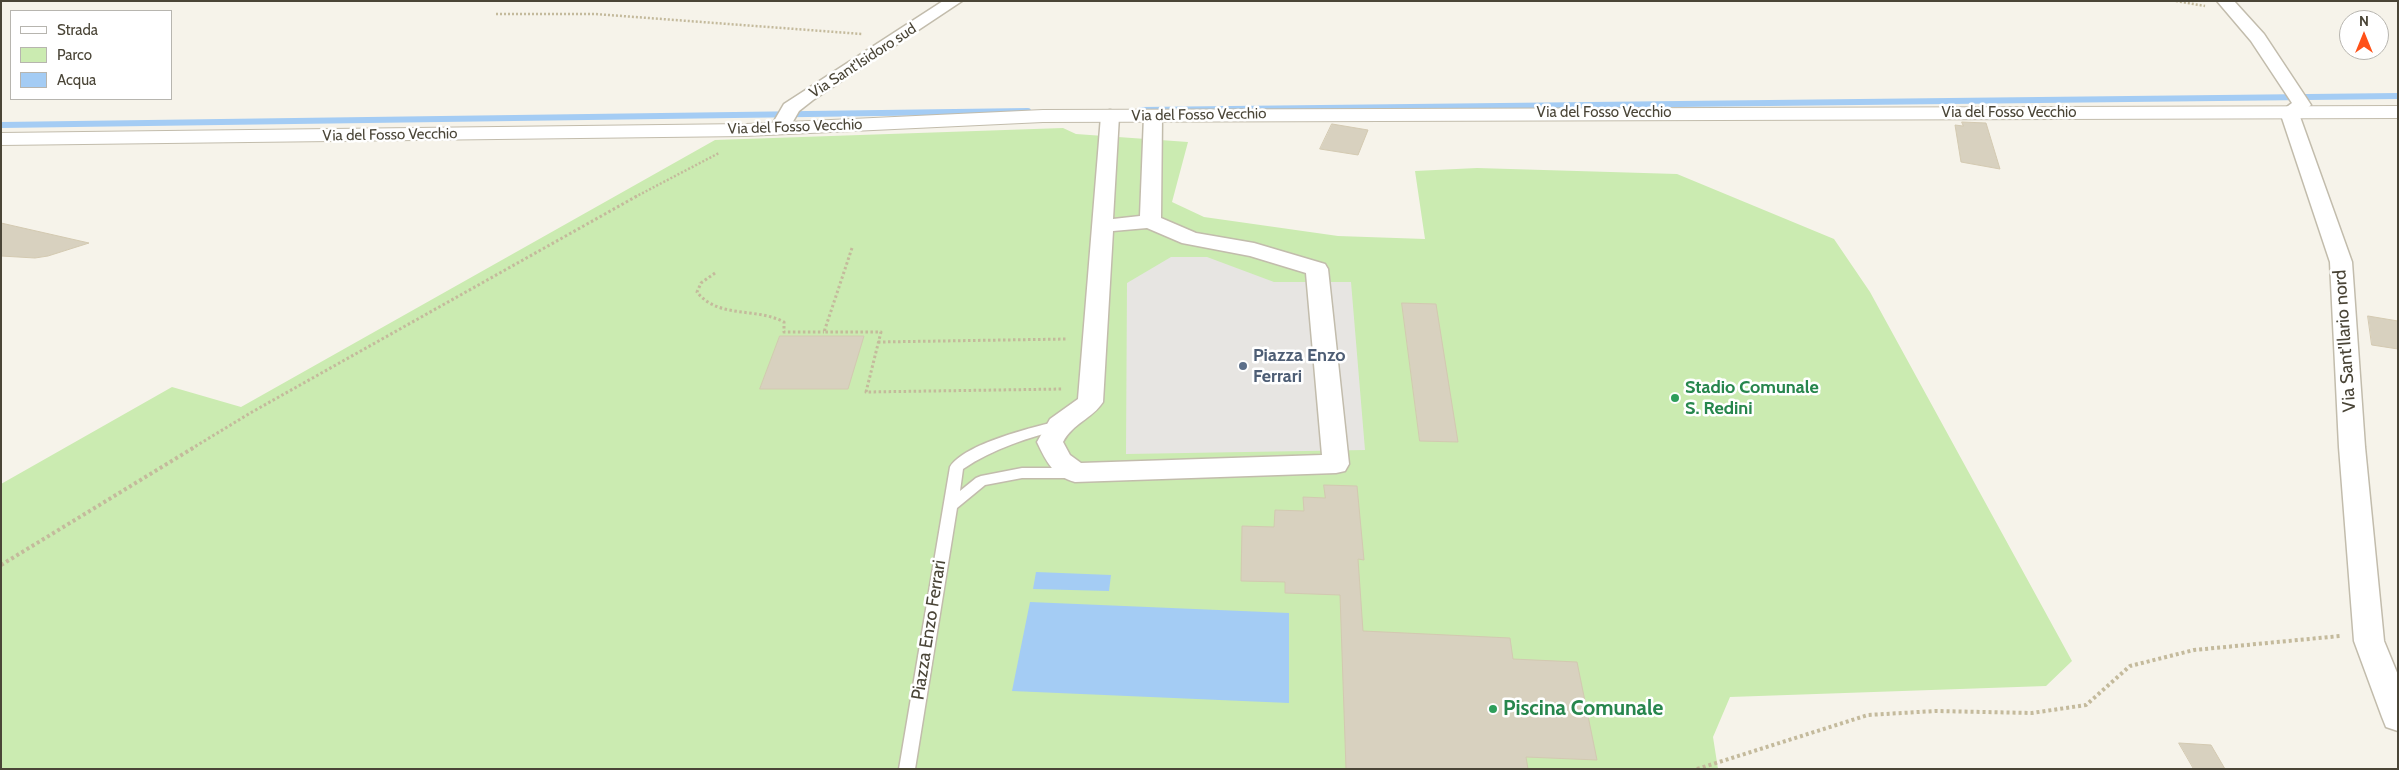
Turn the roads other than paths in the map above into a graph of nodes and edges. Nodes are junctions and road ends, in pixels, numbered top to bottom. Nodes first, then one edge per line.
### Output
1 (954, 1) edge
2 (2225, 1) edge
3 (2294, 102) junction
4 (2398, 112) edge
5 (1110, 116) junction
6 (1152, 116) junction
7 (785, 118) junction
8 (1, 139) edge
9 (1150, 221) junction
10 (1104, 226) junction
11 (1059, 425) junction
12 (1075, 473) junction
13 (950, 507) junction
14 (2398, 717) edge
15 (907, 769) edge

1 - 7 street, Via Sant'Isidoro sud
2 - 3 street, Via Sant'Ilario nord
3 - 4 street, Via del Fosso Vecchio
3 - 6 street, Via del Fosso Vecchio
3 - 14 street, Via Sant'Ilario nord
5 - 6 street, Via del Fosso Vecchio
5 - 7 street, Via del Fosso Vecchio
5 - 10 street
6 - 9 street
7 - 8 street, Via del Fosso Vecchio
9 - 10 street
9 - 12 street
10 - 11 street
11 - 12 street
11 - 13 lane, Piazza Enzo Ferrari
12 - 13 lane
13 - 15 lane, Piazza Enzo Ferrari

